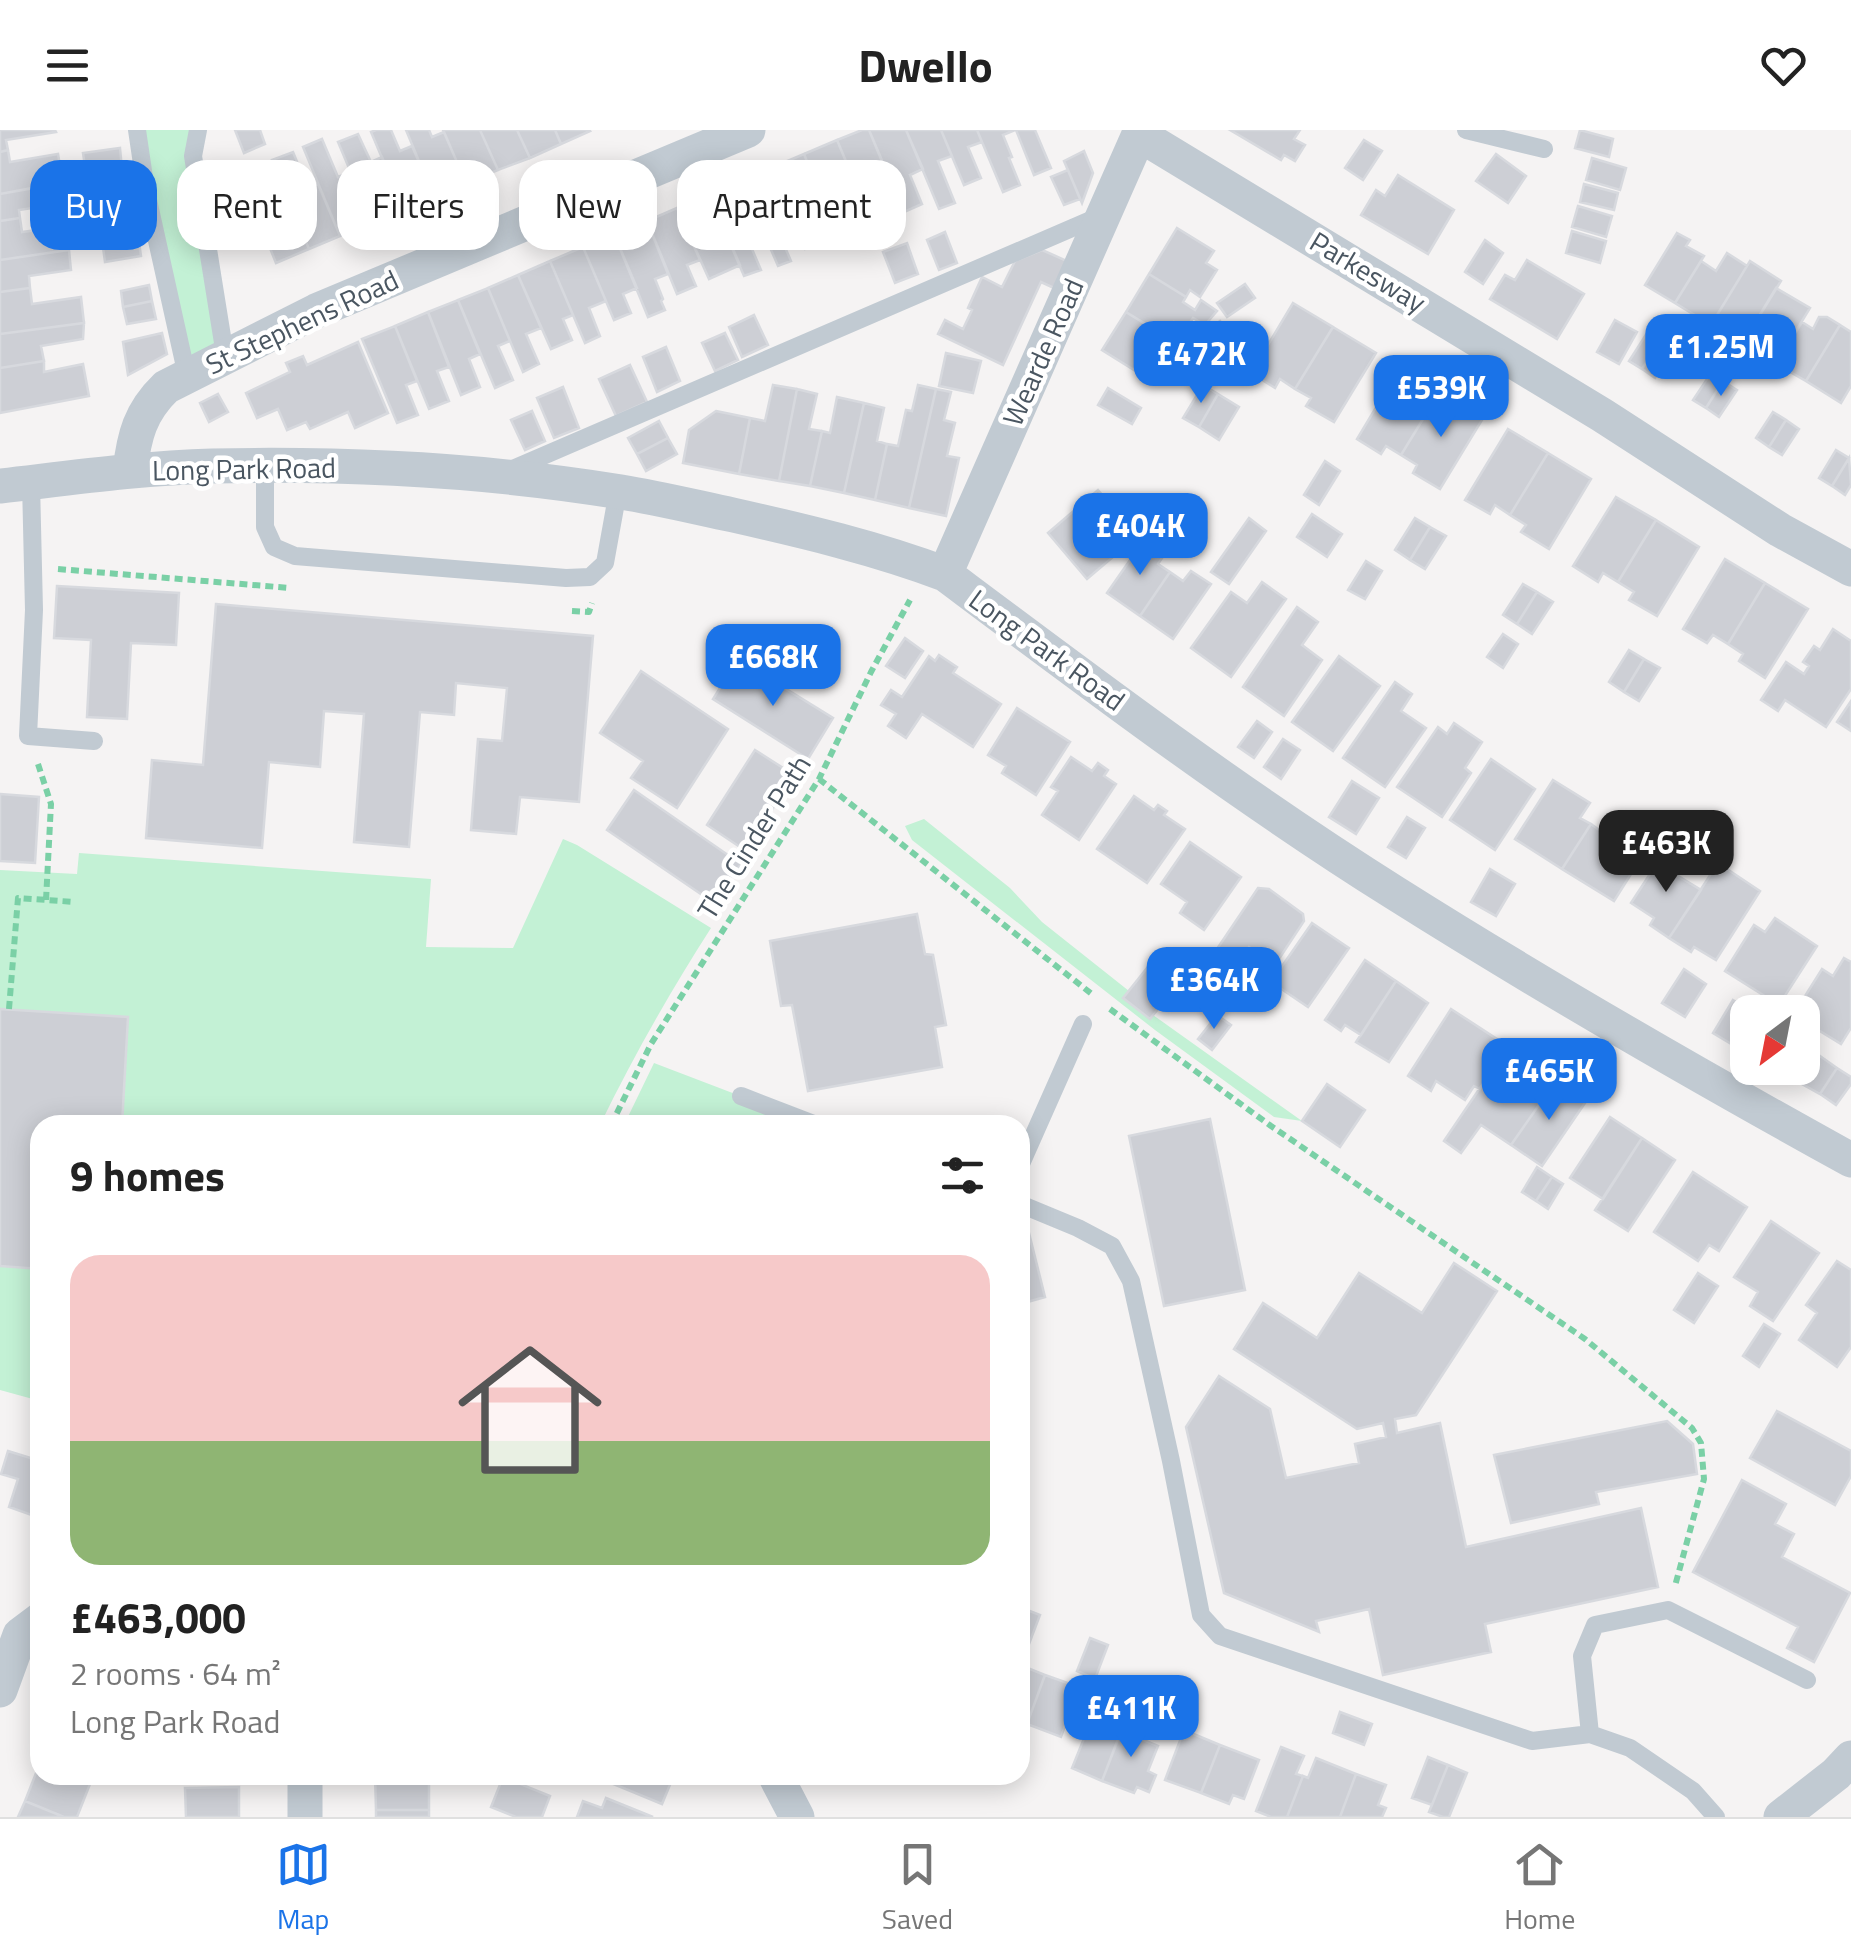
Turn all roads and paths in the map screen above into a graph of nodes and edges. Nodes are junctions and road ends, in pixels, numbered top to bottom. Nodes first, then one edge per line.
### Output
1 (137, 130) edge
2 (198, 130) edge
3 (748, 130) edge
4 (1466, 130) edge
5 (1140, 132) edge
6 (676, 144) edge
7 (1544, 149) dead end
8 (1105, 214) junction
9 (225, 355) junction
10 (188, 376) junction
11 (265, 466) junction
12 (130, 472) junction
13 (499, 475) junction
14 (16, 484) edge
15 (618, 491) junction
16 (1851, 569) edge
17 (936, 571) junction
18 (28, 736) junction
19 (94, 742) dead end
20 (818, 779) junction
21 (46, 900) junction
22 (76, 902) dead end
23 (9, 1009) dead end
24 (1084, 1024) dead end
25 (742, 1096) dead end
26 (615, 1115) edge
27 (790, 1115) edge
28 (1030, 1144) edge
29 (1851, 1160) edge
30 (1030, 1208) edge
31 (1668, 1610) junction
32 (30, 1628) edge
33 (1807, 1680) dead end
34 (0, 1690) edge
35 (1590, 1734) junction
36 (1851, 1758) edge
37 (305, 1785) edge
38 (779, 1785) edge
39 (305, 1817) edge
40 (797, 1817) edge
41 (1716, 1817) edge
42 (1781, 1817) edge

1 - 10 lane
2 - 9 lane
3 - 6 street, St Stephens Road
4 - 7 lane
5 - 8 street, Wearde Road
5 - 16 street, Parkesway
6 - 9 street, St Stephens Road
8 - 13 lane
8 - 17 street, Wearde Road
9 - 10 street, St Stephens Road
10 - 12 street, St Stephens Road
11 - 12 street, Long Park Road
11 - 13 street, Long Park Road
11 - 15 lane
12 - 14 street, Long Park Road
13 - 15 street, Long Park Road
14 - 18 lane
15 - 17 street, Long Park Road
17 - 20 path, The Cinder Path
17 - 29 street, Long Park Road
18 - 19 lane
18 - 21 path
20 - 26 path, The Cinder Path
20 - 31 path
21 - 22 path
21 - 23 path
24 - 28 lane
25 - 27 lane
30 - 35 lane
31 - 33 lane
31 - 35 lane
32 - 34 street
35 - 41 lane
36 - 42 street
37 - 39 street
38 - 40 street

